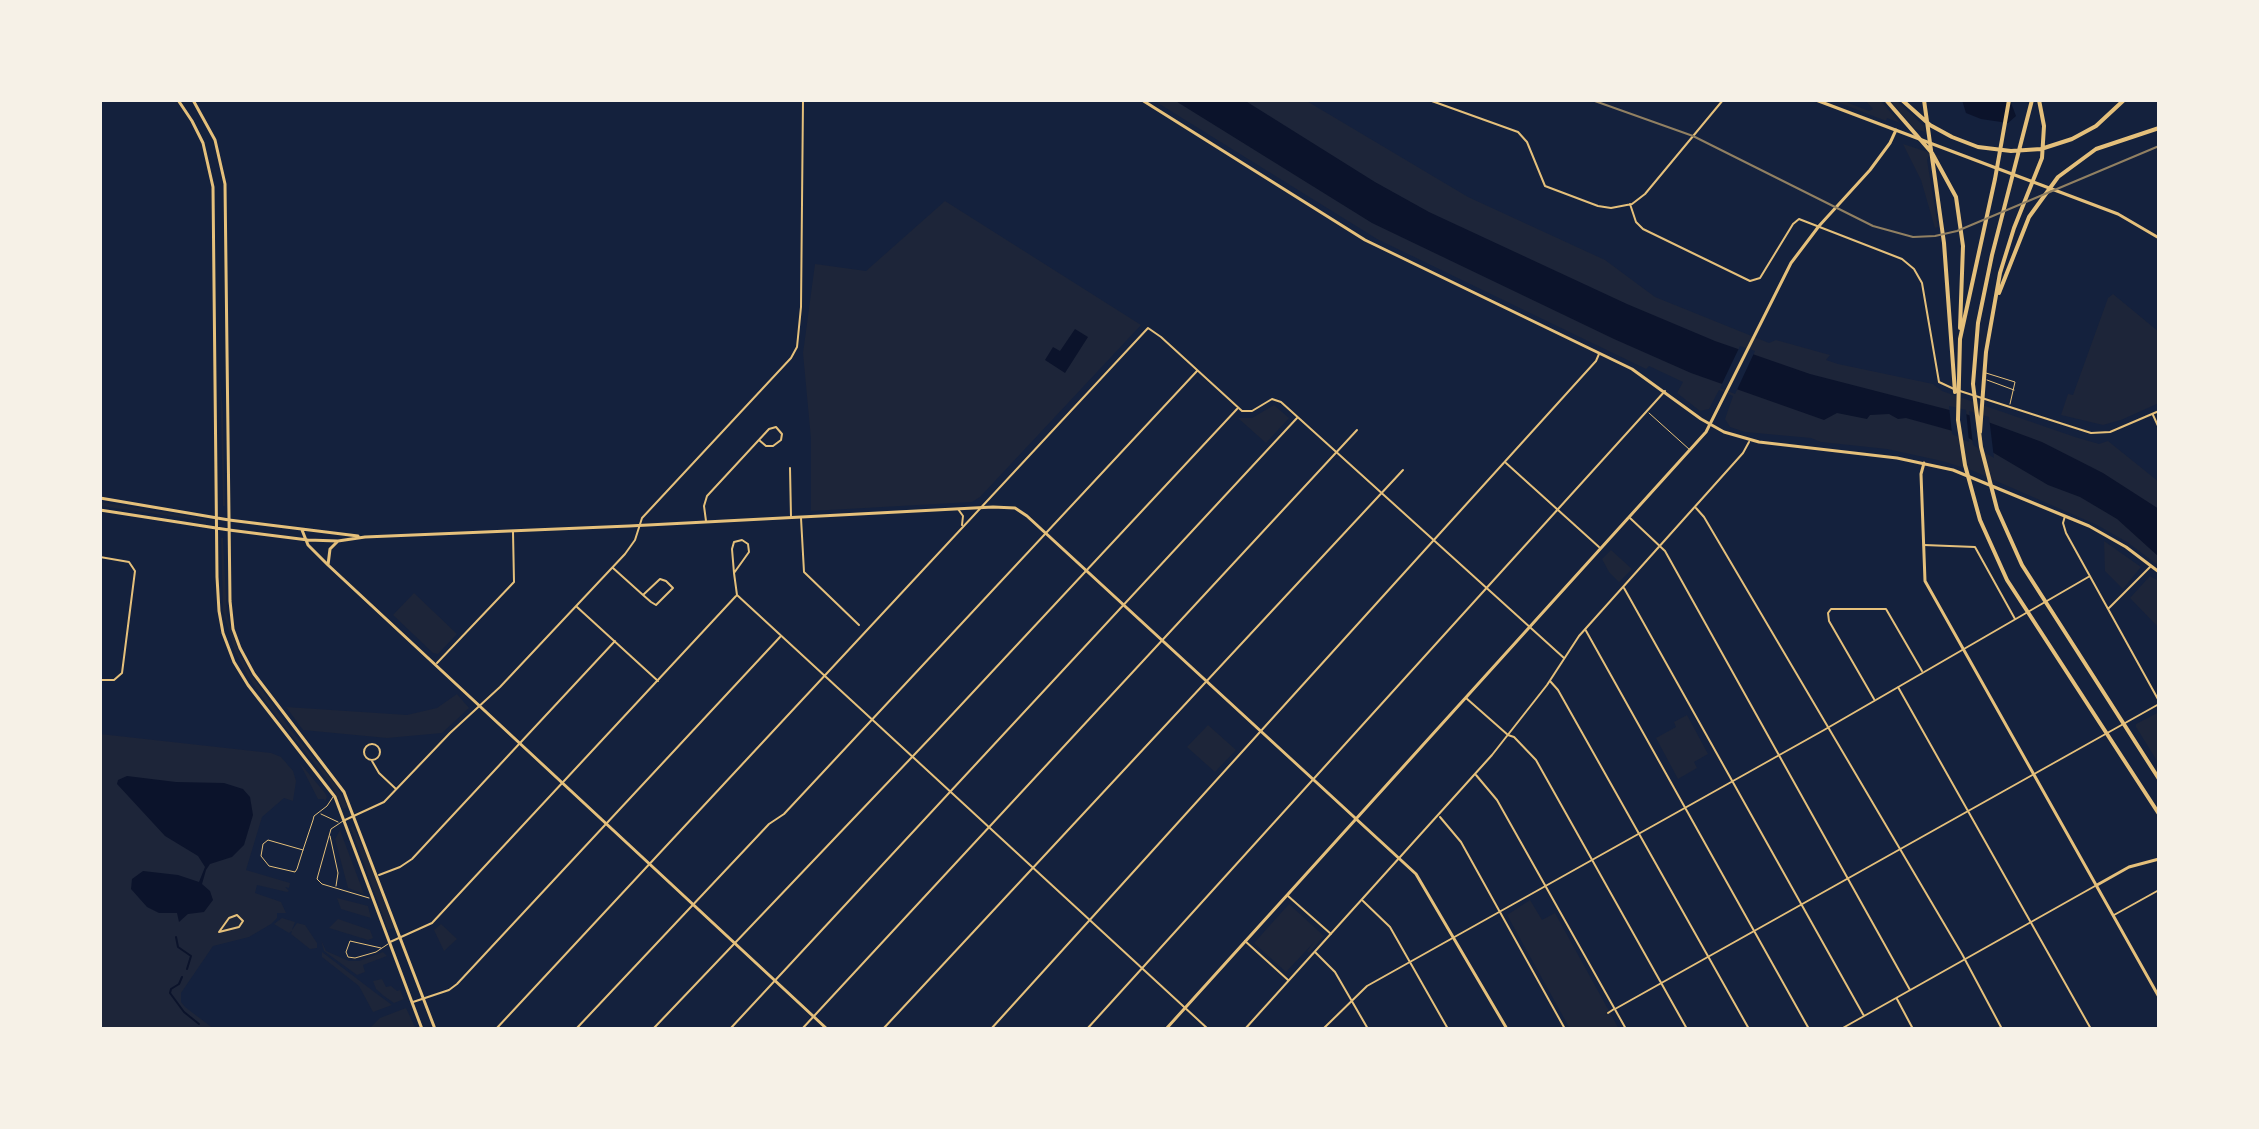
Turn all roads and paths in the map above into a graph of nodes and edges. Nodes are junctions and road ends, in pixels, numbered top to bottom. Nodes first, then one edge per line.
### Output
1 (178, 100) edge
2 (193, 100) edge
3 (803, 100) edge
4 (1142, 100) edge
5 (1429, 100) edge
6 (1723, 100) edge
7 (1816, 100) edge
8 (1886, 100) edge
9 (1902, 100) edge
10 (1924, 100) edge
11 (2009, 100) edge
12 (2032, 100) edge
13 (2039, 100) edge
14 (2124, 100) edge
15 (2159, 128) edge
16 (1896, 130) junction
17 (1630, 204) junction
18 (1819, 226) junction
19 (2159, 238) edge
20 (1994, 308) junction
21 (1960, 339) junction
22 (1600, 353) junction
23 (1198, 370) junction
24 (2014, 390) junction
25 (1665, 391) junction
26 (2009, 407) junction
27 (1238, 408) junction
28 (1647, 411) junction
29 (2159, 411) edge
30 (2153, 414) junction
31 (1298, 417) junction
32 (1958, 420) junction
33 (1711, 425) junction
34 (2159, 428) edge
35 (1357, 430) dead end
36 (759, 440) junction
37 (1750, 441) junction
38 (1981, 447) junction
39 (1690, 450) junction
40 (1336, 453) junction
41 (1505, 462) junction
42 (1924, 463) junction
43 (790, 468) dead end
44 (1403, 470) dead end
45 (1380, 494) junction
46 (100, 498) edge
47 (1695, 507) junction
48 (978, 508) junction
49 (958, 509) junction
50 (100, 510) edge
51 (1558, 510) junction
52 (2065, 515) junction
53 (217, 517) junction
54 (801, 517) junction
55 (791, 518) junction
56 (1629, 518) junction
57 (229, 520) junction
58 (706, 522) junction
59 (640, 526) junction
60 (962, 526) junction
61 (217, 529) junction
62 (229, 530) junction
63 (302, 530) junction
64 (513, 531) junction
65 (1046, 533) junction
66 (365, 537) junction
67 (304, 540) junction
68 (338, 541) junction
69 (1433, 542) junction
70 (1923, 545) junction
71 (1660, 546) junction
72 (1601, 549) junction
73 (100, 557) edge
74 (328, 565) junction
75 (2152, 565) junction
76 (613, 568) junction
77 (1087, 571) junction
78 (2159, 572) edge
79 (734, 573) junction
80 (2090, 576) junction
81 (1623, 586) junction
82 (1486, 589) junction
83 (643, 595) junction
84 (737, 595) junction
85 (1123, 605) junction
86 (576, 607) junction
87 (2108, 608) junction
88 (2015, 619) junction
89 (859, 625) dead end
90 (1529, 628) junction
91 (1585, 629) junction
92 (780, 636) junction
93 (615, 641) junction
94 (1162, 641) junction
95 (1963, 649) junction
96 (1564, 658) junction
97 (436, 665) junction
98 (1922, 672) junction
99 (824, 676) junction
100 (100, 680) edge
101 (659, 681) junction
102 (1550, 681) junction
103 (1206, 682) junction
104 (1897, 686) junction
105 (1466, 698) junction
106 (1874, 699) junction
107 (2159, 702) edge
108 (480, 706) junction
109 (871, 720) junction
110 (1827, 727) junction
111 (1261, 732) junction
112 (1508, 735) junction
113 (520, 744) junction
114 (1779, 755) junction
115 (911, 758) junction
116 (372, 760) junction
117 (1475, 774) junction
118 (2034, 774) junction
119 (2159, 779) edge
120 (1313, 780) junction
121 (1732, 781) junction
122 (563, 784) junction
123 (397, 789) junction
124 (949, 793) junction
125 (334, 795) junction
126 (1685, 807) junction
127 (1967, 810) junction
128 (319, 813) junction
129 (2159, 814) edge
130 (355, 815) junction
131 (1438, 816) junction
132 (1356, 819) junction
133 (342, 821) junction
134 (607, 825) junction
135 (988, 828) junction
136 (1639, 833) junction
137 (330, 835) junction
138 (1899, 849) junction
139 (303, 850) junction
140 (1400, 858) junction
141 (2159, 859) edge
142 (1592, 860) junction
143 (650, 865) junction
144 (1032, 869) junction
145 (378, 876) junction
146 (1847, 877) junction
147 (2096, 885) junction
148 (1546, 886) junction
149 (335, 888) junction
150 (2159, 890) edge
151 (1287, 895) junction
152 (373, 897) junction
153 (1362, 900) junction
154 (1801, 902) junction
155 (693, 905) junction
156 (1499, 911) junction
157 (2113, 916) junction
158 (1089, 921) junction
159 (2031, 922) junction
160 (1754, 929) junction
161 (219, 932) joint
162 (1331, 934) junction
163 (1454, 936) junction
164 (401, 938) junction
165 (1245, 941) junction
166 (390, 942) junction
167 (734, 943) junction
168 (381, 948) junction
169 (1315, 952) junction
170 (1707, 955) junction
171 (1964, 960) junction
172 (1410, 962) junction
173 (1141, 969) junction
174 (775, 981) junction
175 (1289, 981) junction
176 (1661, 982) junction
177 (1910, 990) junction
178 (2159, 997) edge
179 (1896, 998) junction
180 (424, 999) junction
181 (1351, 999) junction
182 (412, 1002) junction
183 (1184, 1008) junction
184 (1615, 1009) junction
185 (1608, 1013) dead end
186 (813, 1016) junction
187 (1864, 1016) junction
188 (422, 1029) edge
189 (435, 1029) edge
190 (496, 1029) edge
191 (576, 1029) edge
192 (653, 1029) edge
193 (730, 1029) edge
194 (802, 1029) edge
195 (827, 1029) edge
196 (883, 1029) edge
197 (991, 1029) edge
198 (1087, 1029) edge
199 (1166, 1029) edge
200 (1208, 1029) edge
201 (1245, 1029) edge
202 (1323, 1029) edge
203 (1368, 1029) edge
204 (1448, 1029) edge
205 (1507, 1029) edge
206 (1565, 1029) edge
207 (1626, 1029) edge
208 (1687, 1029) edge
209 (1749, 1029) edge
210 (1809, 1029) edge
211 (1841, 1029) edge
212 (1913, 1029) edge
213 (2002, 1029) edge
214 (2091, 1029) edge

1 - 53 main road
2 - 57 main road
3 - 59 street
4 - 22 main road
5 - 17 street
6 - 17 street
7 - 16 main road
8 - 21 highway
9 - 14 highway
10 - 32 highway
11 - 21 highway
12 - 38 highway
13 - 20 highway
15 - 20 highway
16 - 18 main road
16 - 19 main road
17 - 18 street
18 - 26 street
18 - 33 main road
20 - 38 highway
21 - 32 highway
22 - 25 main road
22 - 41 street
23 - 27 street
23 - 48 street
23 - 65 street
24 - 24 lane
24 - 26 lane
25 - 28 street
25 - 33 main road
26 - 30 street
27 - 31 street
27 - 77 street
28 - 39 lane
28 - 51 street
29 - 30 street
30 - 34 street
31 - 40 street
31 - 85 street
32 - 129 highway
33 - 37 main road
33 - 39 main road
35 - 40 street
36 - 36 street
36 - 58 street
37 - 42 main road
37 - 47 street
38 - 119 highway
39 - 56 main road
40 - 45 street
40 - 94 street
41 - 51 street
41 - 69 street
42 - 52 main road
42 - 70 main road
43 - 55 street
44 - 45 street
45 - 69 street
45 - 103 street
46 - 53 main road
47 - 71 street
47 - 110 street
48 - 49 main road
48 - 60 street
48 - 65 main road
49 - 54 main road
49 - 60 street
50 - 61 main road
51 - 72 street
51 - 82 street
52 - 75 main road
52 - 80 street
53 - 57 main road
53 - 61 main road
54 - 55 main road
54 - 89 street
55 - 58 main road
56 - 71 street
56 - 72 main road
57 - 62 main road
57 - 63 main road
58 - 59 main road
59 - 64 main road
59 - 76 street
60 - 99 street
61 - 62 main road
61 - 125 main road
62 - 67 main road
62 - 130 main road
63 - 66 main road
63 - 67 main road
64 - 66 main road
64 - 97 street
65 - 77 main road
65 - 109 street
66 - 68 main road
67 - 68 main road
67 - 74 main road
68 - 74 main road
69 - 82 street
69 - 111 street
70 - 88 street
70 - 95 main road
71 - 81 street
71 - 114 street
72 - 90 main road
73 - 100 street
74 - 97 main road
75 - 78 main road
75 - 87 street
76 - 83 street
76 - 86 street
77 - 85 main road
77 - 115 street
79 - 79 street
79 - 84 street
80 - 87 street
80 - 88 street
81 - 91 street
81 - 121 street
82 - 90 street
82 - 120 street
83 - 83 street
84 - 92 street
84 - 101 street
85 - 94 main road
85 - 124 street
86 - 93 street
86 - 108 street
87 - 107 street
88 - 95 street
90 - 96 street
90 - 105 main road
91 - 96 street
91 - 126 street
92 - 99 street
92 - 134 street
93 - 101 street
93 - 113 street
94 - 103 main road
94 - 135 street
95 - 98 street
95 - 118 main road
96 - 102 street
97 - 108 main road
98 - 104 street
98 - 106 street
99 - 109 street
99 - 143 street
101 - 122 street
102 - 112 street
102 - 136 street
103 - 111 main road
103 - 144 street
104 - 106 street
104 - 127 street
105 - 112 street
105 - 132 main road
106 - 110 street
107 - 118 street
108 - 113 main road
108 - 123 street
109 - 115 street
109 - 155 street
110 - 114 street
110 - 138 street
111 - 120 main road
111 - 158 street
112 - 117 street
112 - 142 street
113 - 122 main road
113 - 145 street
114 - 121 street
114 - 146 street
115 - 124 street
115 - 167 street
116 - 116 street
116 - 123 street
117 - 131 street
117 - 148 street
118 - 127 street
118 - 147 main road
120 - 132 main road
120 - 173 street
121 - 126 street
121 - 154 street
122 - 134 main road
122 - 164 street
123 - 130 street
124 - 135 street
124 - 174 street
125 - 128 lane
125 - 133 main road
126 - 136 street
126 - 160 street
127 - 138 street
127 - 159 street
128 - 133 lane
128 - 139 lane
130 - 133 street
130 - 145 main road
131 - 140 street
131 - 156 street
132 - 140 main road
132 - 151 main road
133 - 137 lane
133 - 152 main road
134 - 143 main road
134 - 180 street
135 - 144 street
135 - 186 street
136 - 142 street
136 - 170 street
137 - 149 lane
137 - 149 lane
138 - 146 street
138 - 171 street
139 - 139 lane
140 - 153 street
140 - 163 main road
141 - 147 main road
142 - 148 street
142 - 176 street
143 - 155 main road
143 - 190 street
144 - 158 street
144 - 196 street
145 - 164 main road
146 - 154 street
146 - 177 street
147 - 157 main road
147 - 159 street
148 - 156 street
148 - 184 street
149 - 152 lane
150 - 157 street
151 - 162 street
151 - 165 main road
152 - 166 main road
153 - 162 street
153 - 172 street
154 - 160 street
154 - 187 street
155 - 167 main road
155 - 191 street
156 - 163 street
156 - 206 street
157 - 178 main road
158 - 173 street
158 - 197 street
159 - 171 street
159 - 214 street
160 - 170 street
160 - 210 street
161 - 161 street
162 - 169 street
163 - 172 street
163 - 205 main road
164 - 166 street
164 - 180 main road
165 - 175 street
165 - 183 main road
166 - 168 lane
166 - 182 main road
167 - 174 main road
167 - 192 street
168 - 168 lane
169 - 175 street
169 - 181 street
170 - 176 street
170 - 209 street
171 - 177 street
171 - 213 street
172 - 181 street
172 - 204 street
173 - 183 street
173 - 198 street
174 - 186 main road
174 - 193 street
175 - 201 street
176 - 184 street
176 - 208 street
177 - 179 street
179 - 187 street
179 - 212 street
180 - 182 street
180 - 189 main road
181 - 202 street
181 - 203 street
182 - 188 main road
183 - 199 main road
183 - 200 street
184 - 185 street
184 - 207 street
186 - 194 street
186 - 195 main road
187 - 211 street

